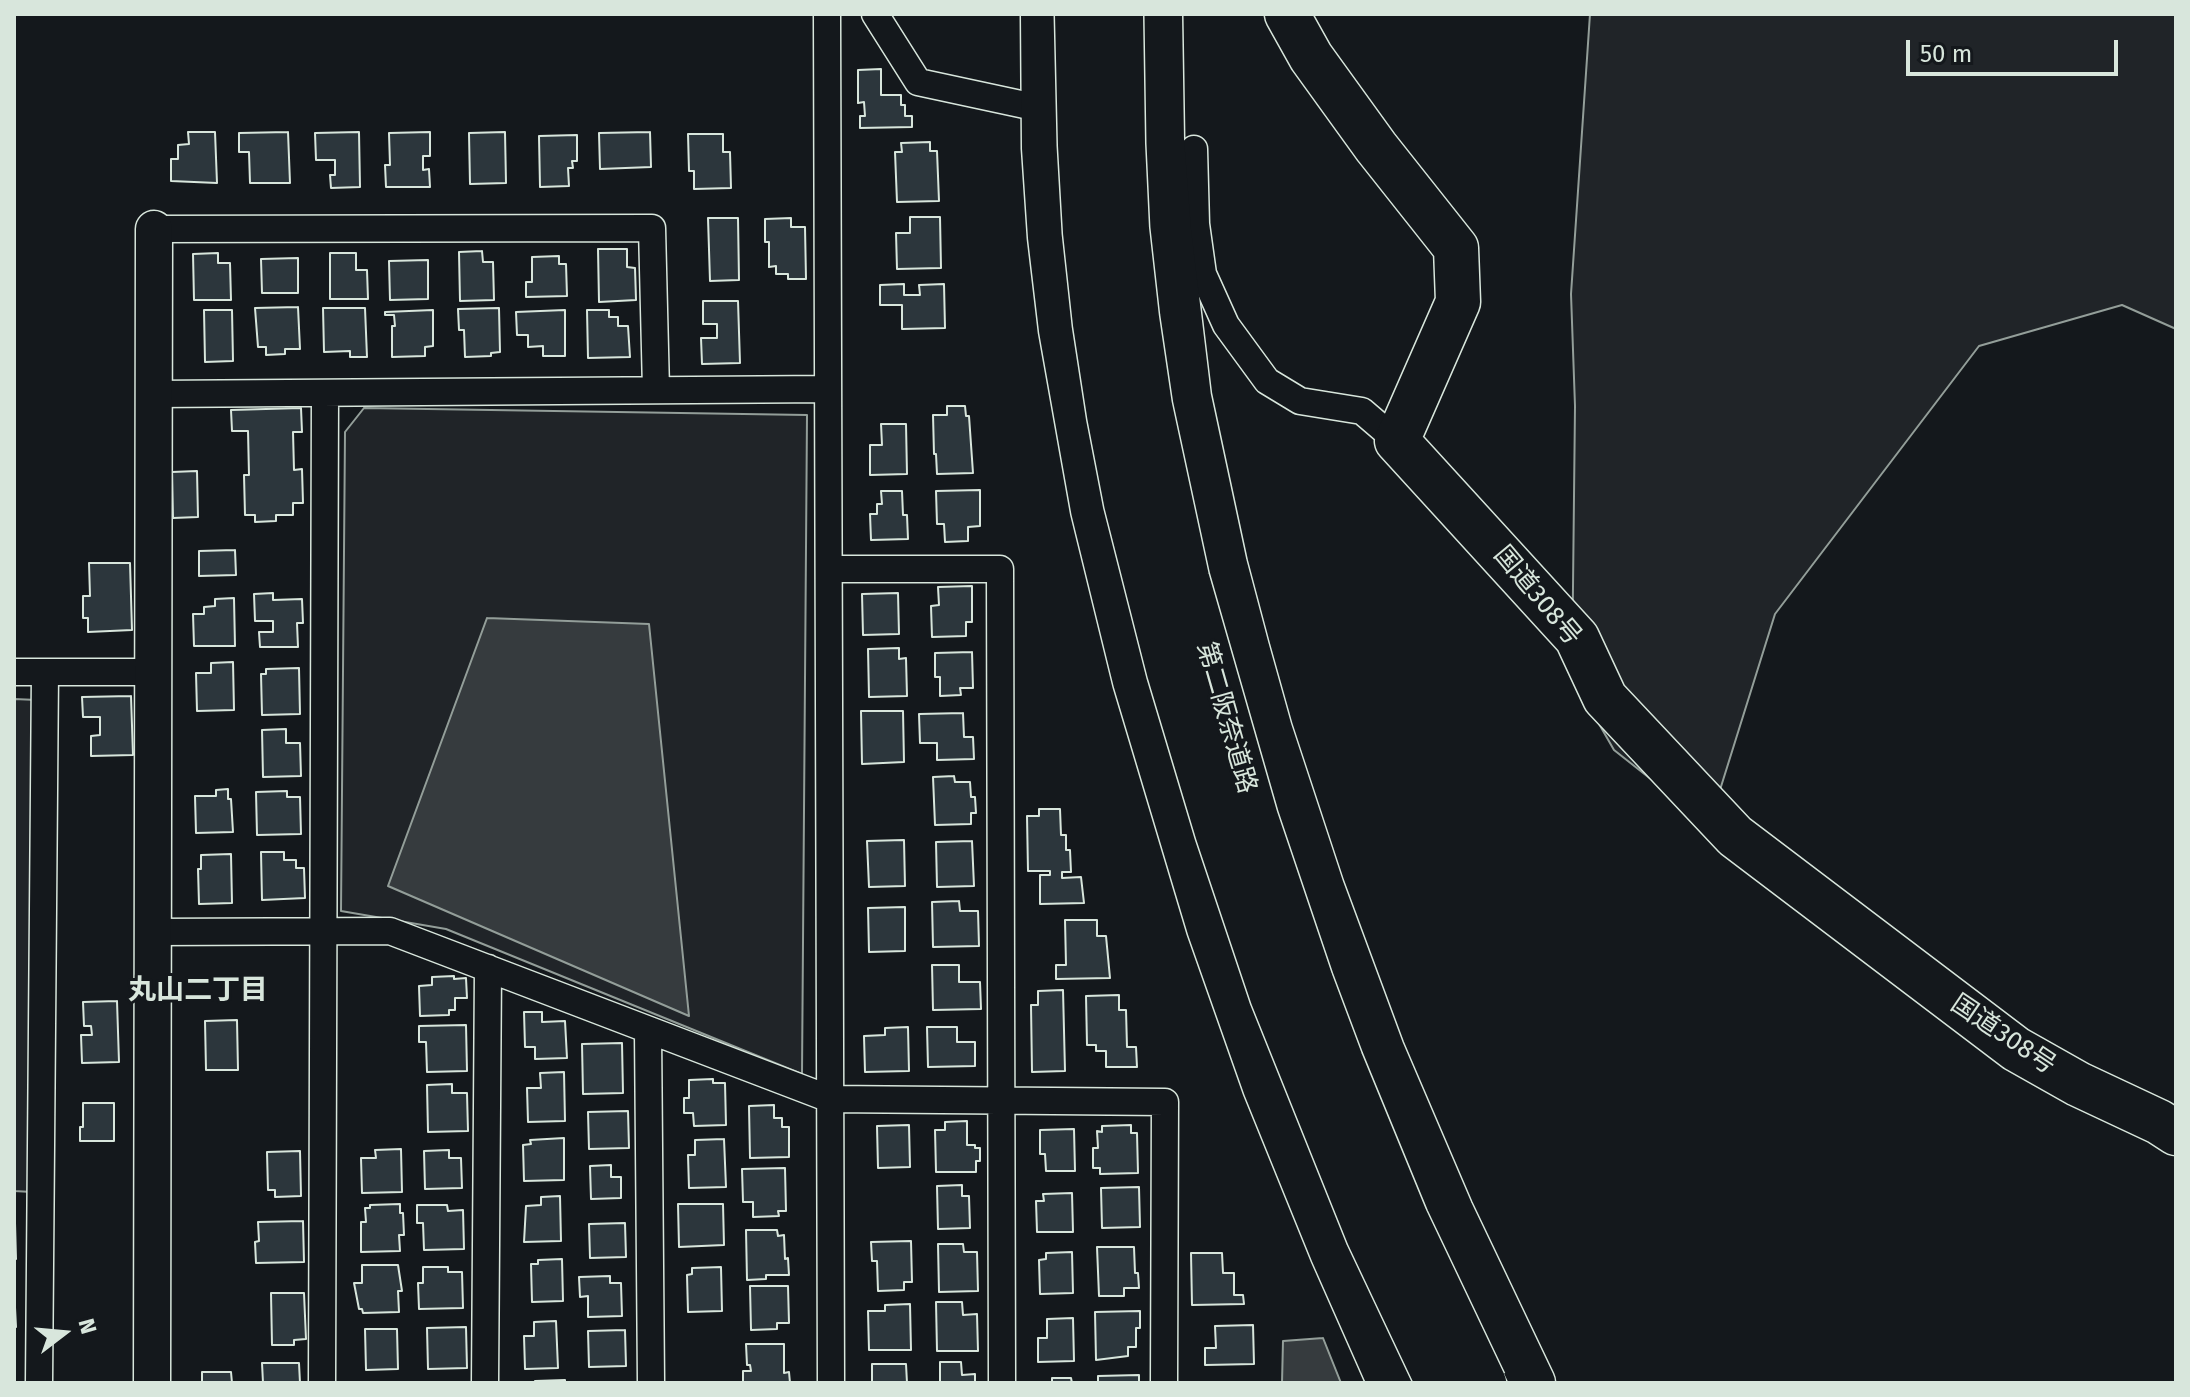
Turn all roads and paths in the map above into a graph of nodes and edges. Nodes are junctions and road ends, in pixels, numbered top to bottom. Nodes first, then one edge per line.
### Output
1 (827, 14) edge
2 (875, 14) edge
3 (1043, 14) edge
4 (1077, 14) edge
5 (1121, 14) edge
6 (1160, 14) edge
7 (1287, 14) edge
8 (1025, 105) dead end
9 (1194, 149) dead end
10 (154, 229) joint
11 (828, 389) junction
12 (656, 390) junction
13 (325, 393) junction
14 (154, 394) junction
15 (1397, 441) junction
16 (829, 569) junction
17 (14, 672) edge
18 (45, 672) junction
19 (153, 672) junction
20 (323, 931) junction
21 (153, 932) junction
22 (488, 968) junction
23 (648, 1031) junction
24 (830, 1099) junction
25 (1003, 1101) junction
26 (2176, 1133) edge
27 (39, 1383) edge
28 (152, 1383) edge
29 (322, 1383) edge
30 (485, 1383) edge
31 (651, 1383) edge
32 (831, 1383) edge
33 (1002, 1383) edge
34 (1164, 1383) edge
35 (1390, 1383) edge
36 (1438, 1383) edge
37 (1484, 1383) edge
38 (1533, 1383) edge

1 - 11 street
2 - 8 street
3 - 35 highway
4 - 36 highway, 第二阪奈道路, bridge
5 - 37 highway, 第二阪奈道路, bridge
6 - 38 highway
7 - 15 highway
9 - 15 street
10 - 12 street
10 - 14 street
11 - 12 street
11 - 16 street
12 - 13 street
13 - 14 street
13 - 20 street
14 - 19 street
15 - 26 highway, 国道308号
16 - 24 street
16 - 25 street
17 - 18 street
18 - 19 street
18 - 27 street
19 - 21 street
20 - 21 street
20 - 22 street
20 - 29 street
21 - 28 street
22 - 23 street
22 - 30 street
23 - 24 street
23 - 31 street
24 - 25 street
24 - 32 street
25 - 33 street
25 - 34 street

